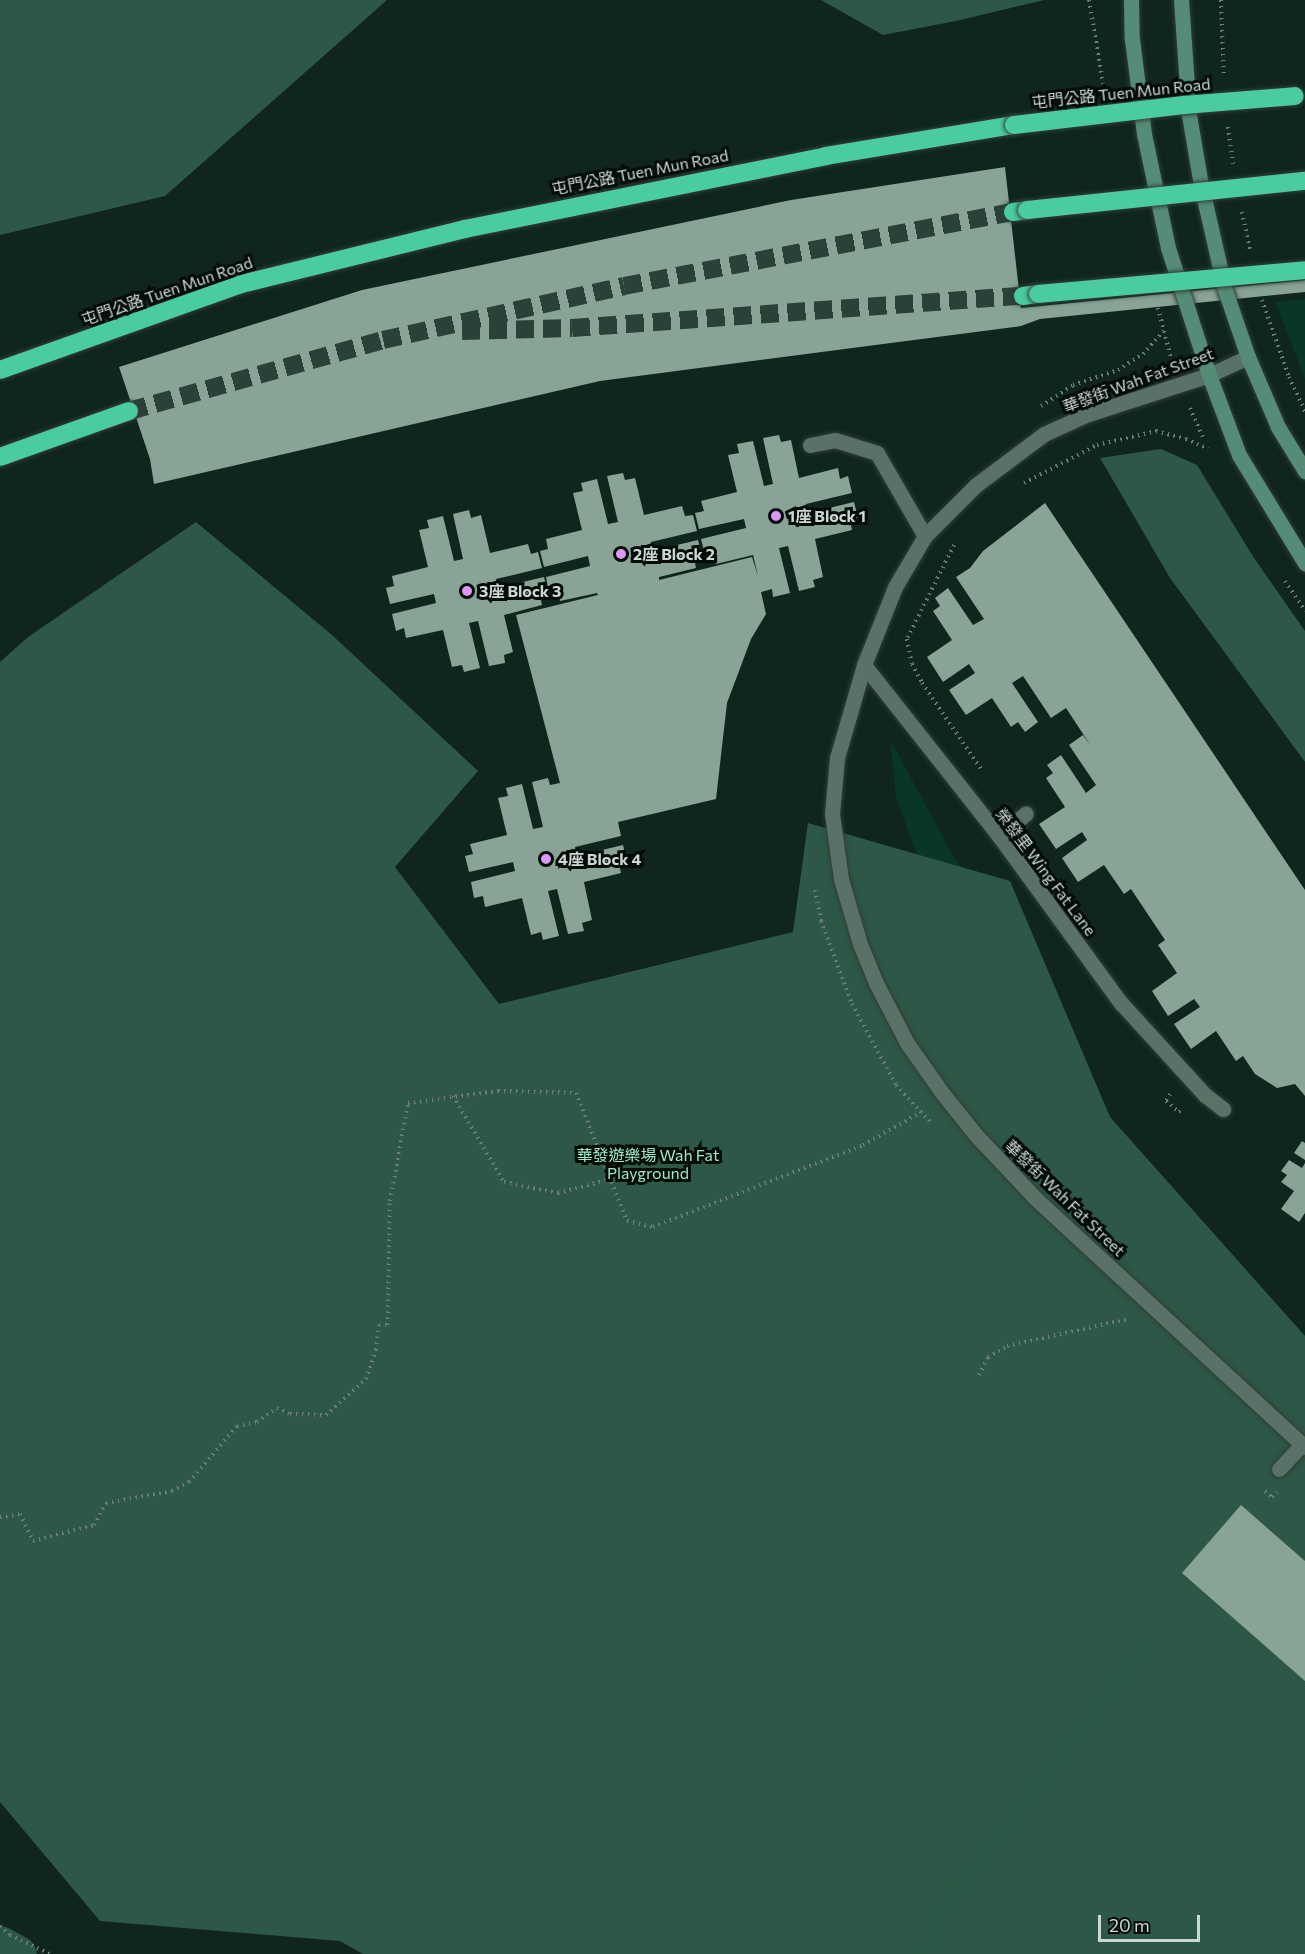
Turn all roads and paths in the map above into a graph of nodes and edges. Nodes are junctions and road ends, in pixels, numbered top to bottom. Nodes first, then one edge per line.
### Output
1 (1131, 0) edge
2 (1180, 0) edge
3 (1300, 96) edge
4 (1305, 181) edge
5 (1020, 211) tunnel mouth
6 (1305, 270) edge
7 (1030, 295) tunnel mouth
8 (1164, 331) dead end
9 (1248, 357) junction
10 (0, 370) edge
11 (1209, 375) junction
12 (1039, 407) dead end
13 (129, 411) tunnel mouth
14 (810, 445) dead end
15 (1208, 449) dead end
16 (0, 457) edge
17 (1305, 471) edge
18 (1019, 485) dead end
19 (925, 536) junction
20 (955, 543) dead end
21 (1305, 563) edge
22 (864, 665) junction
23 (983, 771) dead end
24 (1026, 813) dead end
25 (999, 836) junction
26 (814, 879) dead end
27 (1172, 1090) dead end
28 (453, 1096) junction
29 (1213, 1101) joint
30 (921, 1112) junction
31 (935, 1127) dead end
32 (611, 1179) junction
33 (1123, 1310) dead end
34 (979, 1375) dead end
35 (1304, 1445) edge
36 (1279, 1469) dead end
37 (1260, 1486) dead end
38 (1279, 1490) dead end
39 (0, 1517) edge
40 (0, 1926) edge
41 (50, 1954) edge

1 - 11 main road
2 - 9 main road
3 - 10 highway, 屯門公路 Tuen Mun Road, bridge
4 - 5 highway, bridge
6 - 7 highway, bridge
8 - 12 path
9 - 11 street, 華發街 Wah Fat Street
9 - 17 main road
11 - 19 street, 華發街 Wah Fat Street
11 - 21 main road
13 - 16 highway
14 - 19 street
15 - 18 path
19 - 22 street, 華發街 Wah Fat Street
20 - 23 path
22 - 25 street, 榮發里 Wing Fat Lane
22 - 35 street, 華發街 Wah Fat Street
24 - 25 street
25 - 29 street, 榮發里 Wing Fat Lane
26 - 30 path
27 - 29 path
28 - 32 path
28 - 32 path
28 - 39 path
30 - 31 path
30 - 32 path
33 - 34 path
35 - 36 street
37 - 38 path
40 - 41 path

